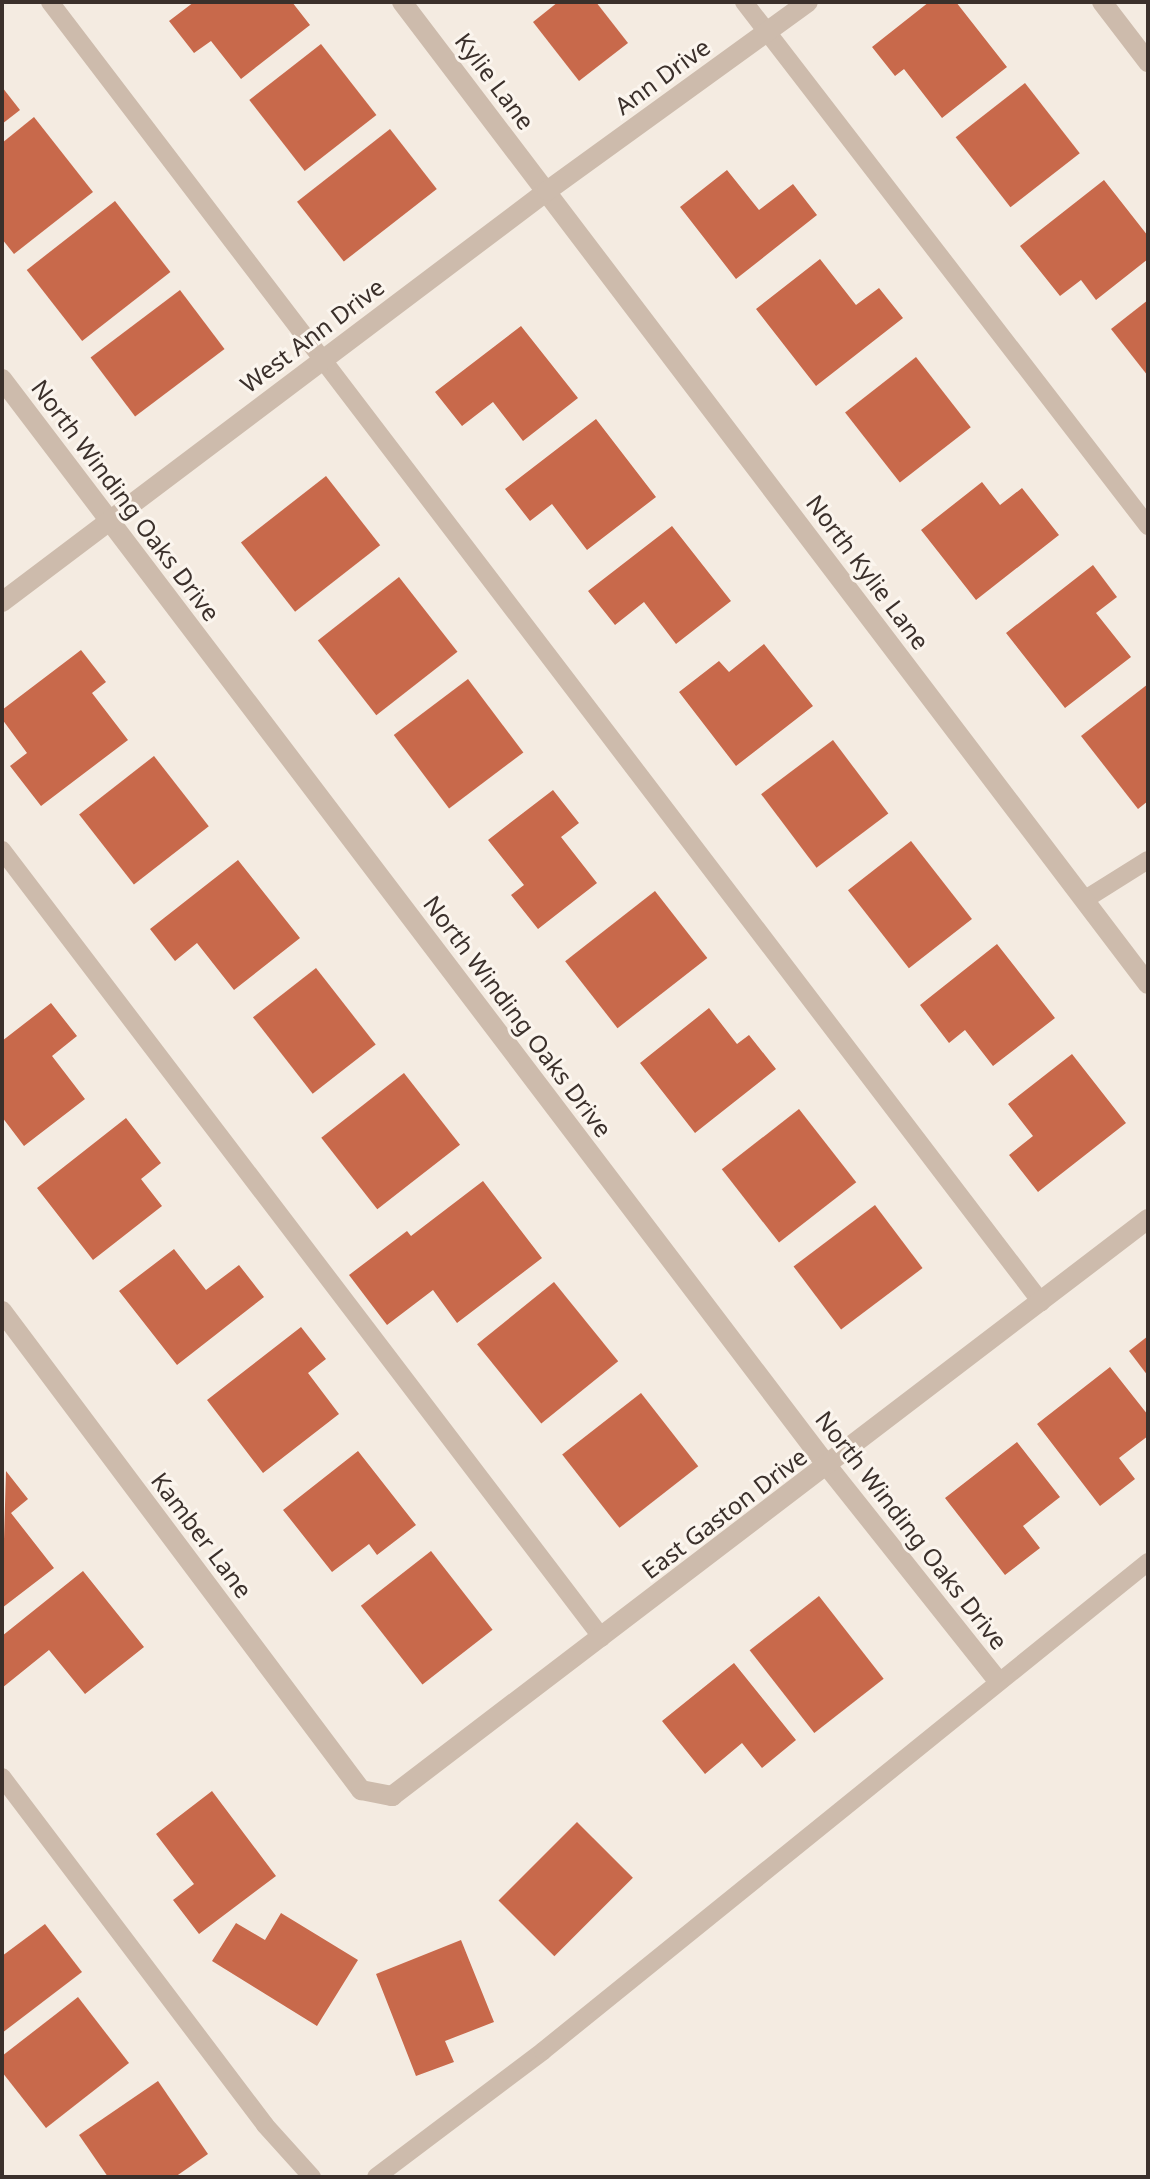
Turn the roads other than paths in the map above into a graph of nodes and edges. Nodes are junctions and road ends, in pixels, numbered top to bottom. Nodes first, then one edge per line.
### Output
1 (50, 2) edge
2 (402, 2) edge
3 (744, 2) edge
4 (808, 2) edge
5 (1102, 2) edge
6 (767, 32) junction
7 (1148, 62) edge
8 (547, 191) junction
9 (321, 360) junction
10 (2, 379) edge
11 (108, 520) junction
12 (1148, 526) edge
13 (2, 602) edge
14 (2, 850) edge
15 (1148, 860) edge
16 (1084, 900) junction
17 (1148, 984) edge
18 (1148, 1219) edge
19 (1041, 1302) junction
20 (2, 1311) edge
21 (828, 1467) junction
22 (1148, 1562) edge
23 (602, 1638) junction
24 (998, 1681) junction
25 (2, 1777) edge
26 (361, 1790) joint
27 (312, 2177) edge
28 (376, 2177) edge

1 - 9 lane
2 - 8 street, Kylie Lane
3 - 6 lane
4 - 6 street, Ann Drive
5 - 7 street
6 - 8 street, Ann Drive
6 - 12 lane
8 - 9 street, West Ann Drive
8 - 16 street, North Kylie Lane
9 - 11 street, West Ann Drive
9 - 19 lane
10 - 11 street, North Winding Oaks Drive
11 - 13 street, West Ann Drive
11 - 21 street, North Winding Oaks Drive
14 - 23 lane
15 - 16 lane
16 - 17 street, North Kylie Lane
18 - 19 street, East Gaston Drive
19 - 21 street, East Gaston Drive
20 - 26 street, Kamber Lane
21 - 23 street, East Gaston Drive
21 - 24 street, North Winding Oaks Drive
22 - 24 lane
23 - 26 street, East Gaston Drive
24 - 28 lane
25 - 27 lane

